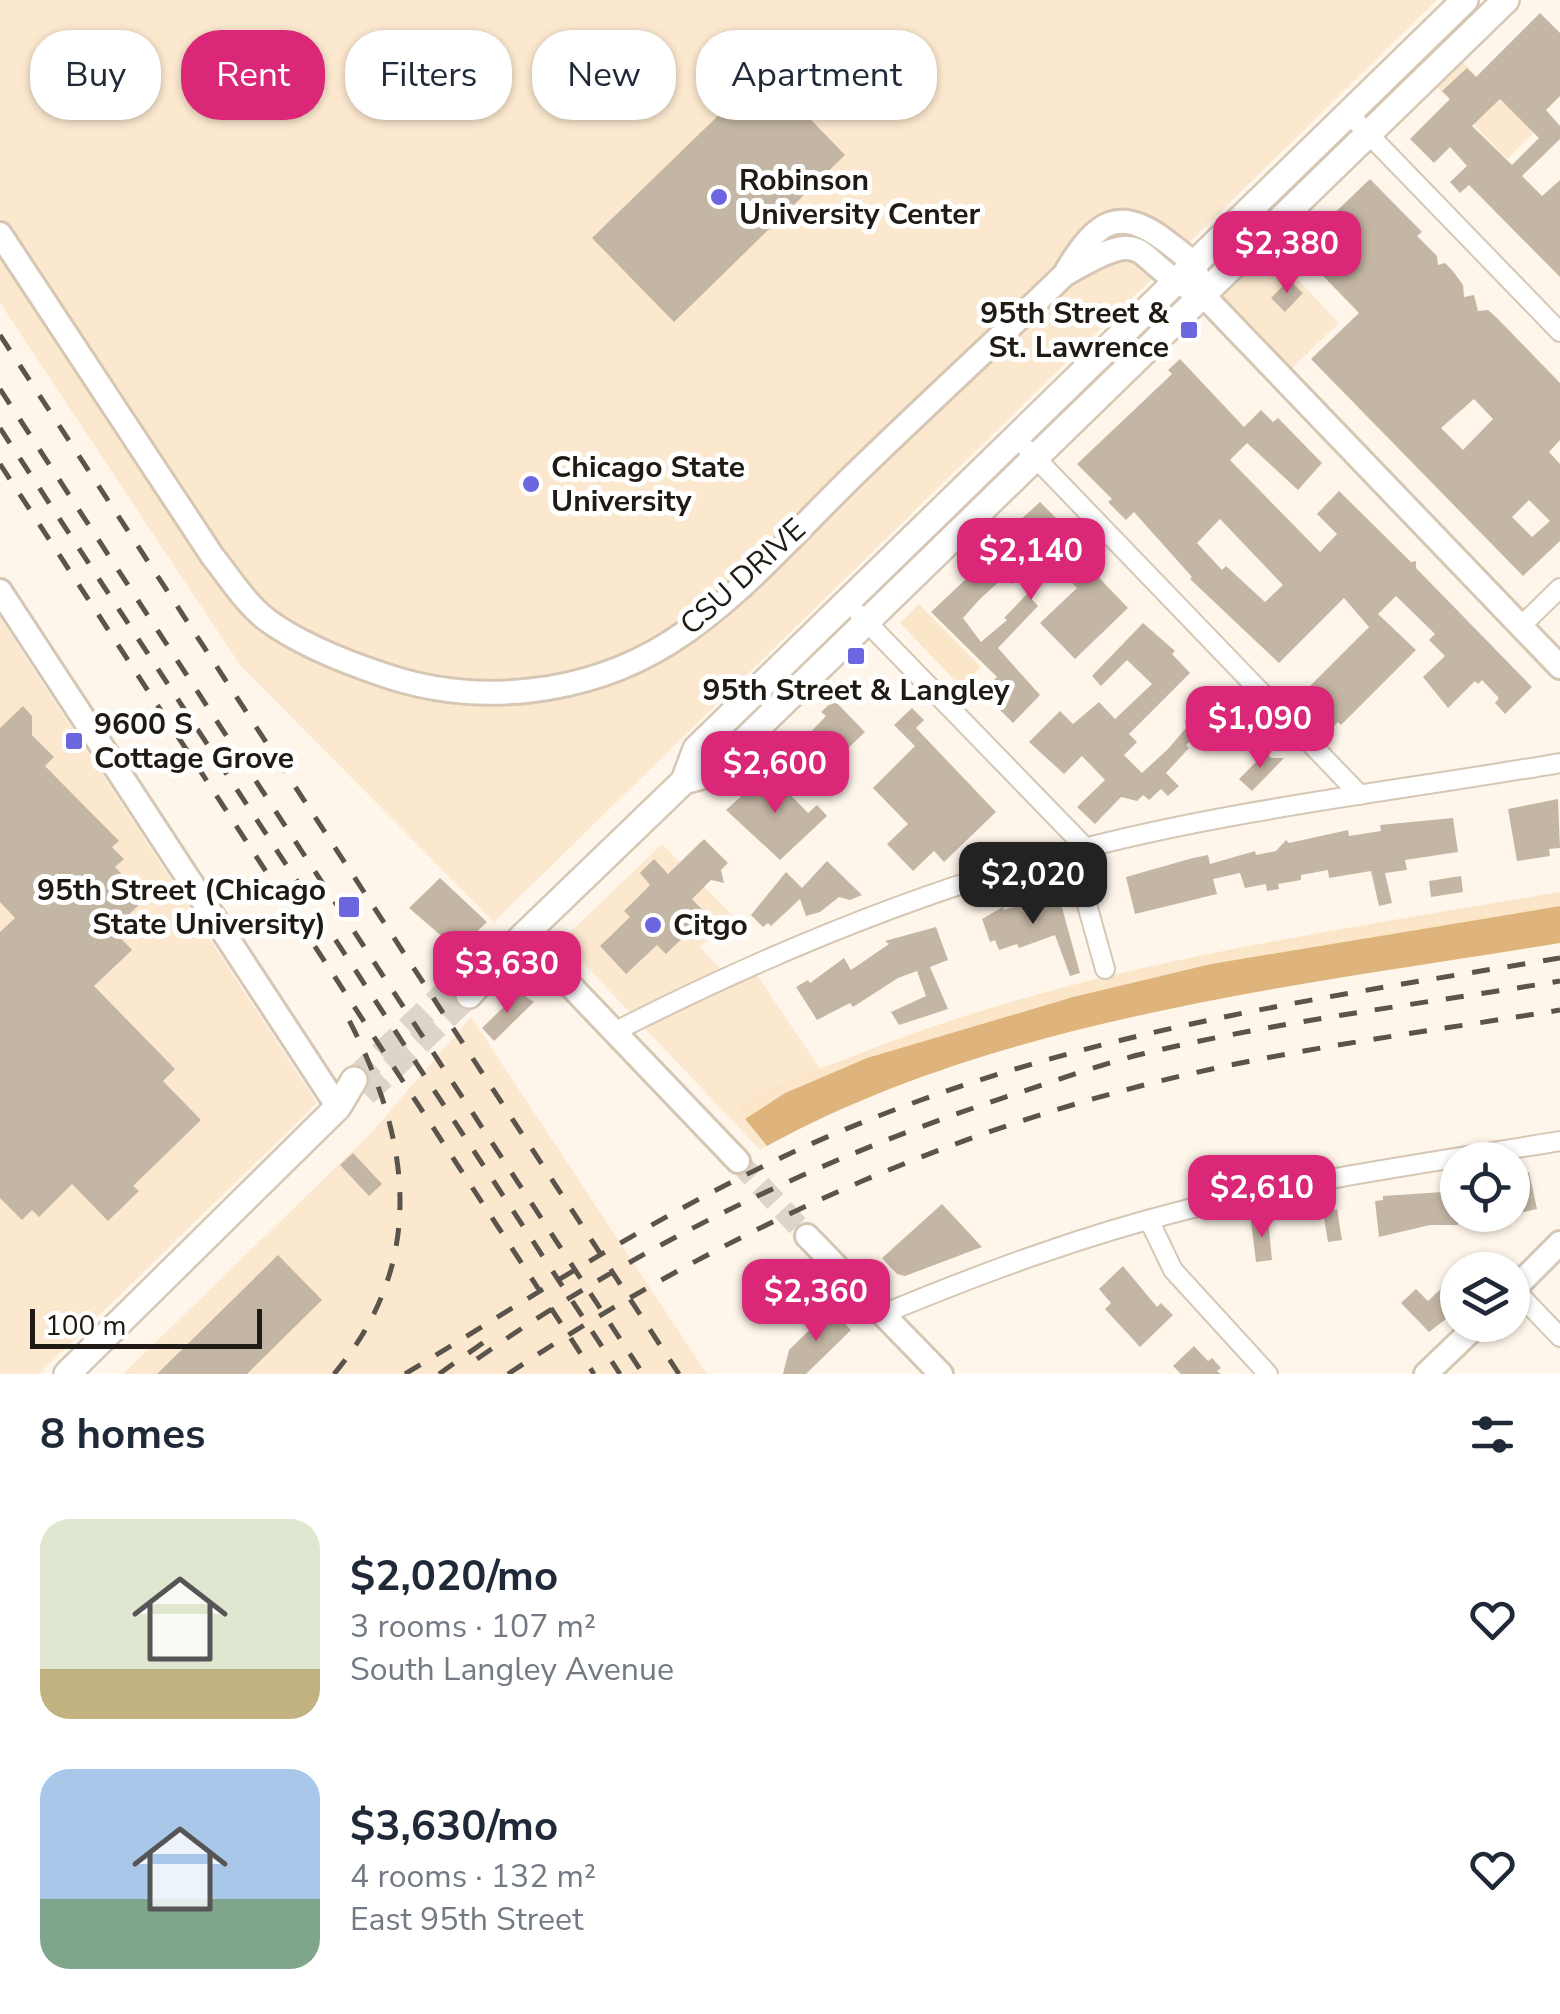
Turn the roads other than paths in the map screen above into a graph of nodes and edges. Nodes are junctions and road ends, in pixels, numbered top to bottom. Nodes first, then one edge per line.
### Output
1 (1465, 0) edge
2 (1506, 0) edge
3 (1350, 114) junction
4 (1369, 134) junction
5 (0, 234) edge
6 (1195, 264) junction
7 (1064, 275) junction
8 (1176, 284) junction
9 (1202, 295) junction
10 (1560, 332) edge
11 (1016, 438) junction
12 (1036, 458) junction
13 (1560, 588) edge
14 (0, 591) edge
15 (848, 602) junction
16 (866, 622) junction
17 (1521, 626) junction
18 (1560, 667) edge
19 (1560, 763) edge
20 (684, 782) junction
21 (1360, 795) junction
22 (1079, 849) junction
23 (523, 936) junction
24 (1106, 969) dead end
25 (463, 988) tunnel mouth
26 (614, 1032) junction
27 (360, 1087) tunnel mouth
28 (338, 1107) junction
29 (1560, 1141) edge
30 (738, 1160) tunnel mouth
31 (1149, 1220) junction
32 (808, 1236) tunnel mouth
33 (1560, 1243) edge
34 (1530, 1273) edge
35 (1530, 1307) edge
36 (883, 1314) junction
37 (1560, 1337) edge
38 (1459, 1342) edge
39 (67, 1374) edge
40 (941, 1374) edge
41 (1268, 1374) edge
42 (1426, 1374) edge

1 - 3 main road
2 - 4 main road
3 - 4 street
3 - 6 main road
4 - 9 main road
4 - 10 street
5 - 7 street, CSU DRIVE
6 - 7 street
6 - 8 main road
6 - 9 street
7 - 8 street
8 - 9 street
8 - 11 main road
9 - 12 main road
9 - 17 street
11 - 12 street
11 - 15 main road
12 - 16 main road
12 - 21 street
13 - 17 street
14 - 28 street
15 - 16 street
15 - 20 main road
16 - 20 main road
16 - 22 street
17 - 18 street
19 - 21 street
20 - 23 main road
21 - 22 street
22 - 24 street
22 - 26 street
23 - 25 main road
23 - 26 street
26 - 30 street
27 - 28 main road
28 - 39 main road
29 - 31 street
31 - 36 street
31 - 41 street
32 - 36 street
33 - 34 street
35 - 37 street
36 - 40 street
38 - 42 street

